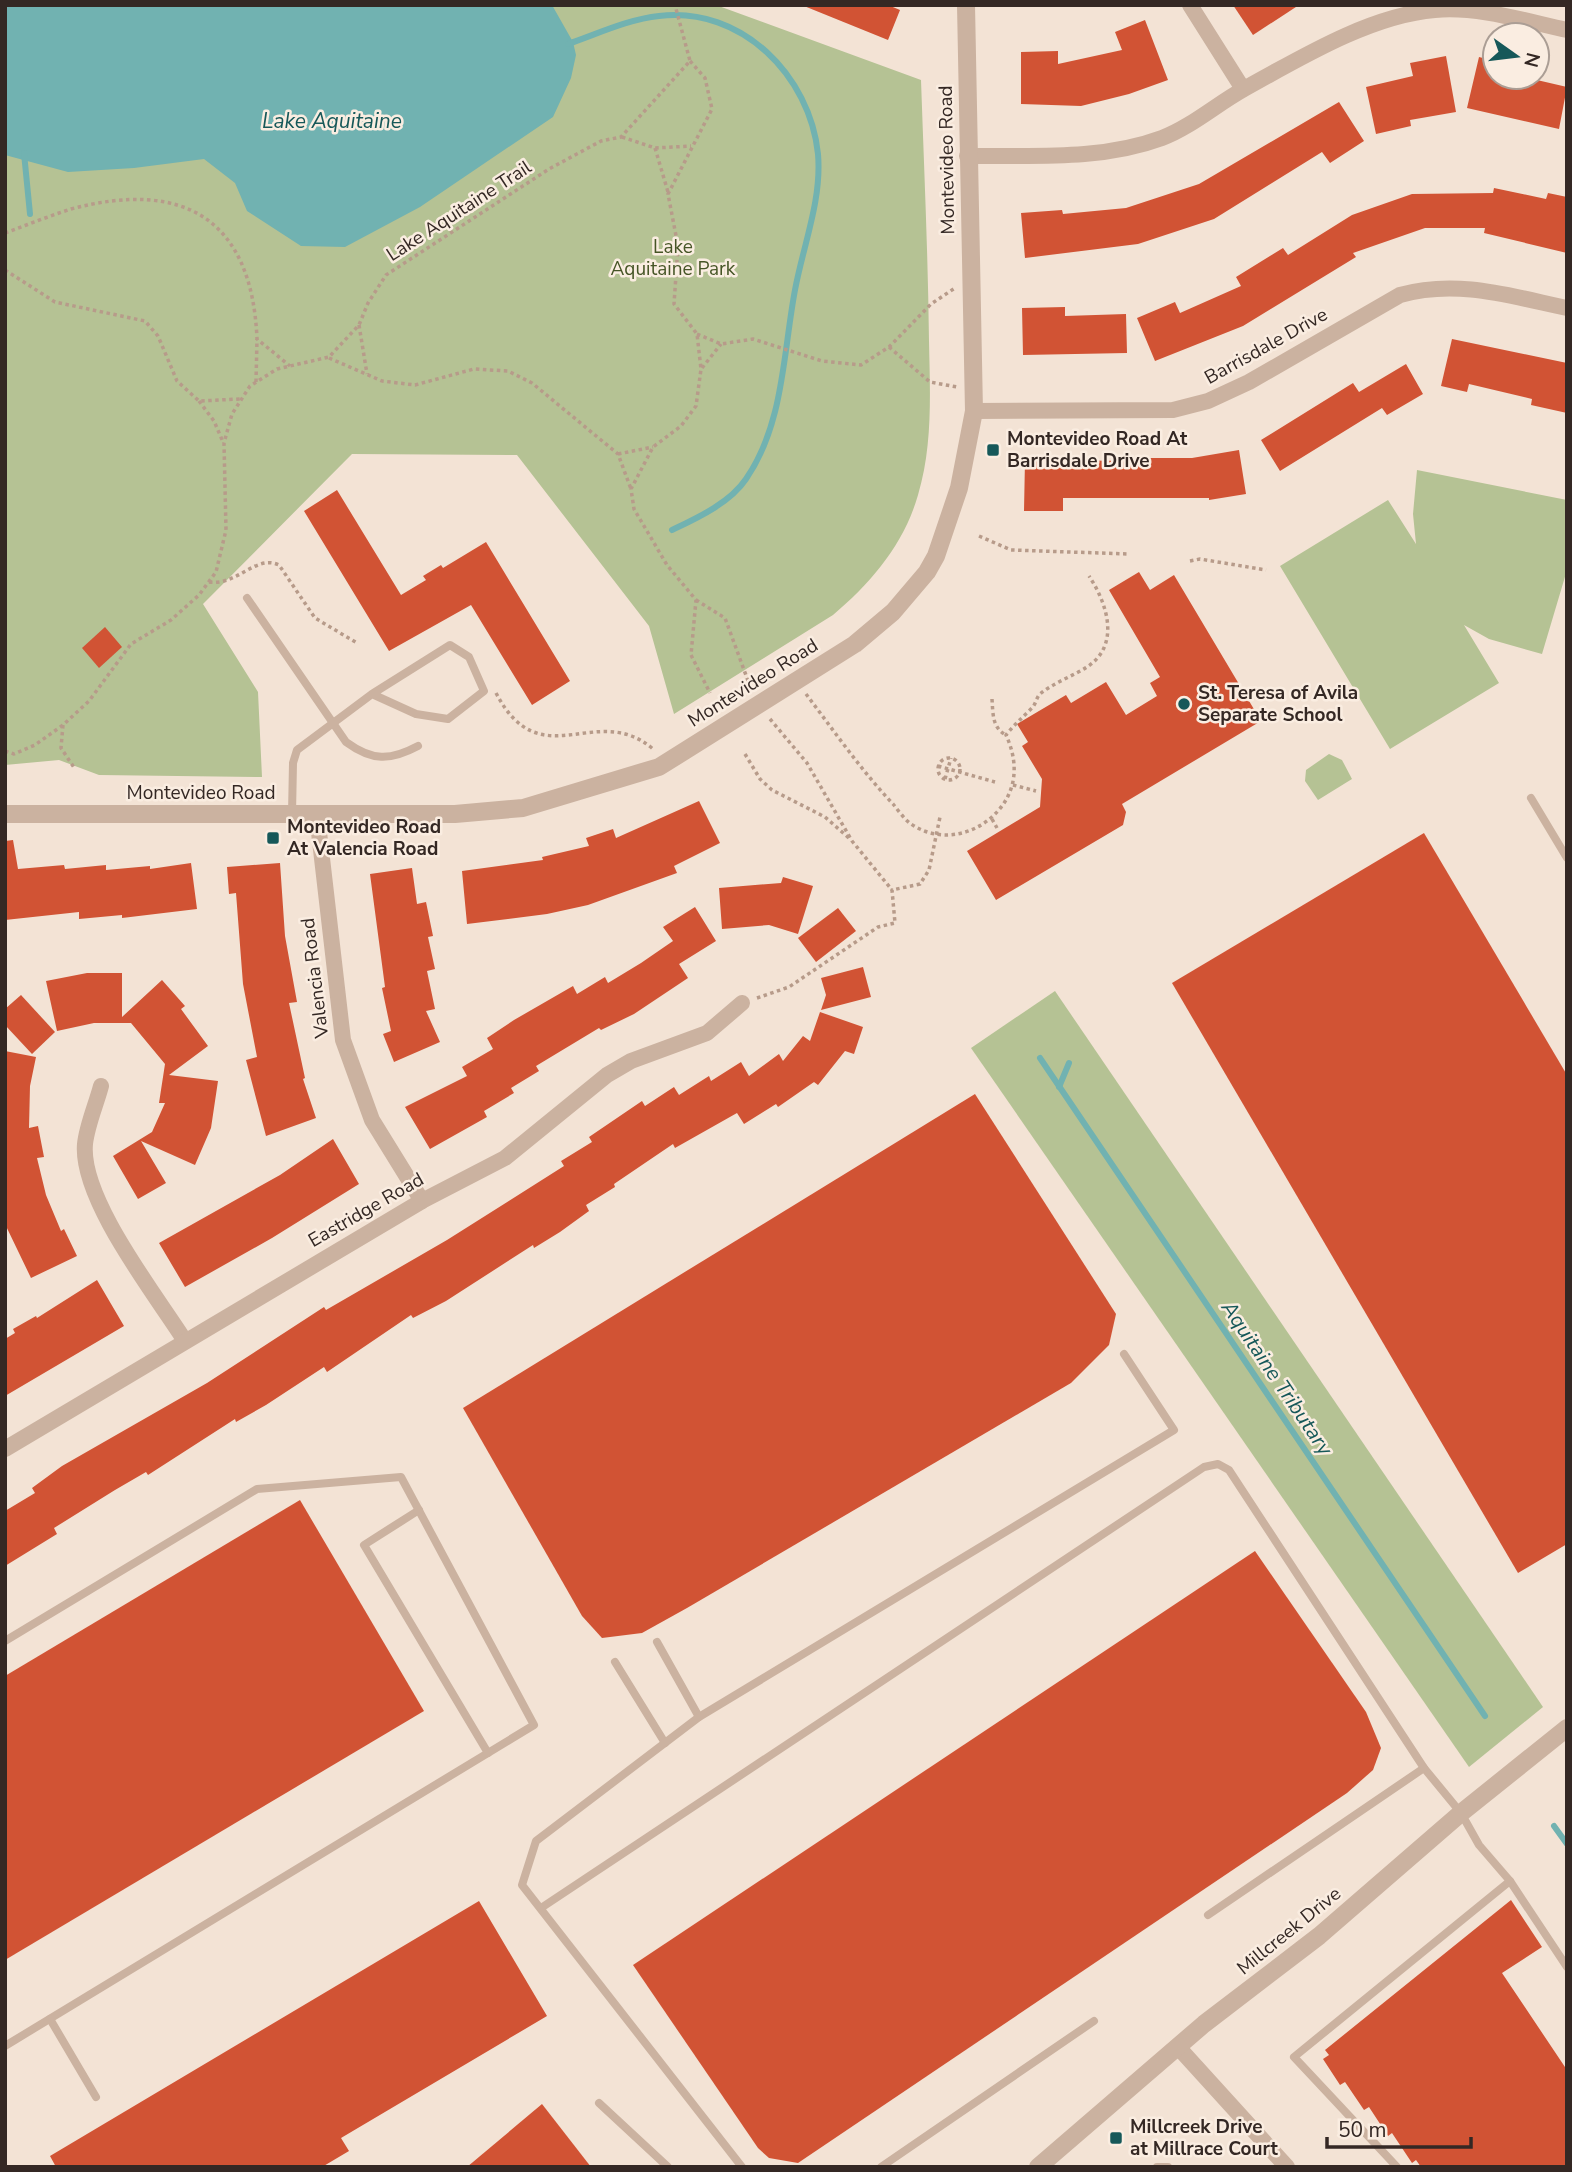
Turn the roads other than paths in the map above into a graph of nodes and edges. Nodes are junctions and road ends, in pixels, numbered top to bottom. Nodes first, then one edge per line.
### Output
1 (966, 5) edge
2 (1190, 5) edge
3 (1567, 30) edge
4 (1243, 89) junction
5 (967, 156) junction
6 (1567, 308) edge
7 (974, 411) junction
8 (247, 598) dead end
9 (372, 694) junction
10 (333, 725) junction
11 (418, 746) dead end
12 (1531, 798) dead end
13 (5, 814) edge
14 (292, 814) junction
15 (317, 815) junction
16 (1567, 858) edge
17 (742, 1003) road end
18 (101, 1086) dead end
19 (422, 1201) junction
20 (185, 1341) junction
21 (1124, 1354) dead end
22 (5, 1449) edge
23 (419, 1510) junction
24 (5, 1641) edge
25 (657, 1642) dead end
26 (615, 1662) dead end
27 (699, 1717) junction
28 (1567, 1728) edge
29 (665, 1743) junction
30 (488, 1753) junction
31 (1424, 1768) junction
32 (1461, 1813) junction
33 (1510, 1881) junction
34 (541, 1908) junction
35 (1208, 1915) dead end
36 (1567, 1967) edge
37 (50, 2019) junction
38 (1094, 2021) dead end
39 (5, 2046) edge
40 (1178, 2047) junction
41 (96, 2097) dead end
42 (599, 2103) dead end
43 (668, 2167) edge
44 (741, 2167) edge
45 (881, 2167) edge
46 (1038, 2167) edge
47 (1157, 2167) edge
48 (1168, 2167) edge
49 (1287, 2167) edge
50 (1397, 2167) edge

1 - 5 street, Montevideo Road
2 - 4 street
3 - 4 street
4 - 5 street
5 - 7 street, Montevideo Road
6 - 7 street, Barrisdale Drive
7 - 15 street, Montevideo Road
8 - 10 lane
9 - 9 lane
9 - 10 lane
10 - 11 lane
10 - 14 lane
12 - 16 lane
13 - 14 street, Montevideo Road
14 - 15 street, Montevideo Road
15 - 19 street, Valencia Road
17 - 19 street, Eastridge Road
18 - 20 street
19 - 20 street, Eastridge Road
20 - 22 street, Eastridge Road
21 - 27 lane
23 - 24 lane
23 - 30 lane
23 - 30 lane
25 - 27 lane
26 - 29 lane
27 - 29 lane
28 - 32 street, Millcreek Drive
29 - 34 lane
30 - 37 lane
31 - 32 lane
31 - 34 lane
31 - 35 lane
32 - 33 lane
32 - 40 street, Millcreek Drive
33 - 36 lane
33 - 50 lane
34 - 44 lane
37 - 39 lane
37 - 41 lane
38 - 45 lane
40 - 46 street, Millcreek Drive
40 - 49 street
42 - 43 lane
47 - 48 lane

